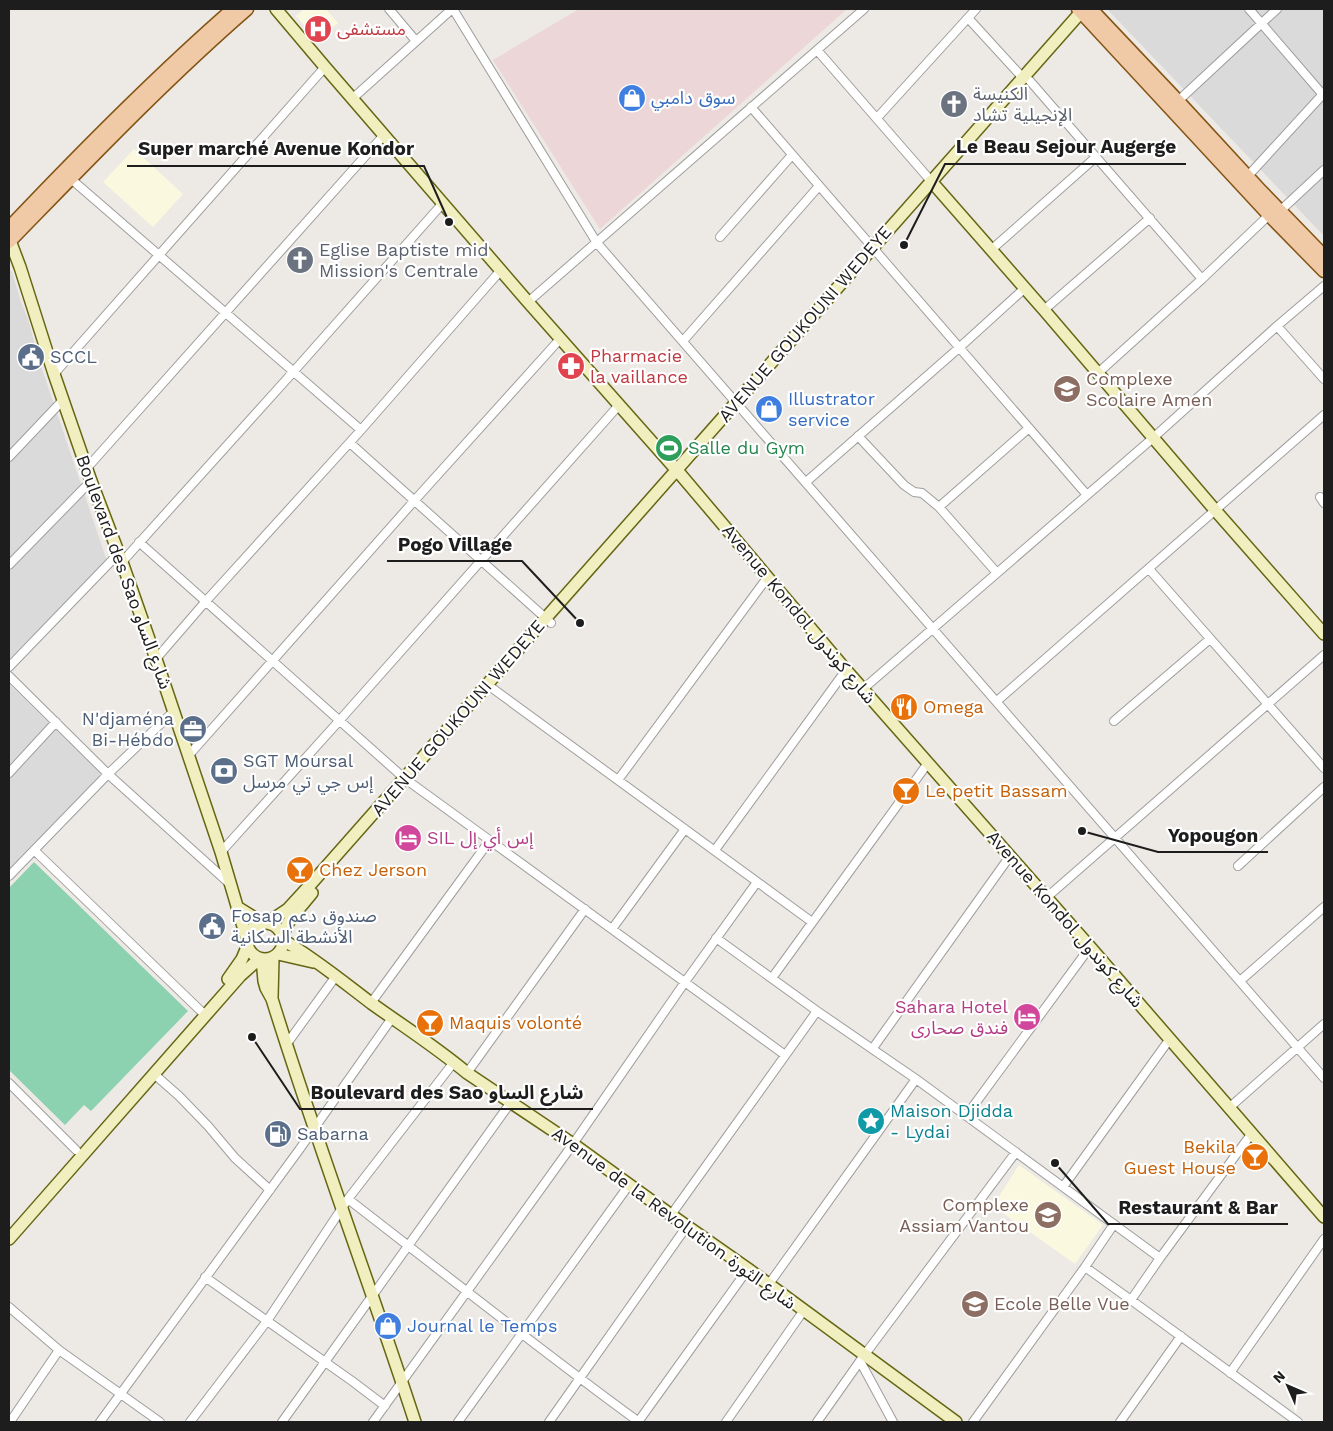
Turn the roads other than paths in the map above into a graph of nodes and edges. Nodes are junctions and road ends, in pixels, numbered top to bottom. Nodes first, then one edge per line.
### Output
1 (233, 9) edge
2 (246, 9) edge
3 (276, 9) edge
4 (389, 9) edge
5 (452, 9) edge
6 (864, 9) edge
7 (976, 9) edge
8 (1249, 9) edge
9 (1277, 9) edge
10 (1087, 11) edge
11 (968, 18) junction
12 (1261, 24) junction
13 (416, 41) junction
14 (817, 50) junction
15 (325, 67) junction
16 (1026, 79) junction
17 (1324, 94) edge
18 (352, 99) junction
19 (1178, 101) junction
20 (751, 107) junction
21 (877, 118) junction
22 (384, 135) junction
23 (792, 155) junction
24 (1096, 157) junction
25 (1324, 170) edge
26 (1248, 176) junction
27 (71, 179) junction
28 (934, 184) junction
29 (819, 186) junction
30 (443, 203) junction
31 (1274, 213) junction
32 (1150, 218) junction
33 (9, 237) edge
34 (720, 238) dead end
35 (597, 243) junction
36 (875, 250) junction
37 (991, 250) junction
38 (159, 254) junction
39 (1324, 256) edge
40 (501, 270) junction
41 (1324, 271) edge
42 (1202, 278) junction
43 (1324, 286) edge
44 (1025, 288) junction
45 (528, 302) junction
46 (1044, 310) junction
47 (226, 312) junction
48 (1278, 326) junction
49 (560, 339) junction
50 (683, 341) junction
51 (960, 347) junction
52 (294, 371) junction
53 (1098, 373) junction
54 (54, 374) junction
55 (1324, 379) edge
56 (63, 400) junction
57 (619, 405) junction
58 (739, 405) junction
59 (1324, 415) edge
60 (1029, 428) junction
61 (361, 430) junction
62 (858, 436) junction
63 (1153, 438) junction
64 (350, 443) junction
65 (9, 457) edge
66 (87, 468) junction
67 (679, 473) junction
68 (91, 481) junction
69 (806, 482) junction
70 (1087, 495) junction
71 (414, 501) junction
72 (939, 507) junction
73 (1215, 510) junction
74 (139, 542) junction
75 (121, 558) junction
76 (480, 562) junction
77 (9, 565) edge
78 (1149, 569) junction
79 (997, 573) junction
80 (767, 578) junction
81 (206, 601) junction
82 (548, 621) junction
83 (932, 628) junction
84 (1324, 634) edge
85 (1210, 639) junction
86 (1324, 655) edge
87 (156, 659) junction
88 (272, 661) junction
89 (9, 667) edge
90 (846, 670) junction
91 (9, 676) edge
92 (492, 688) junction
93 (862, 689) junction
94 (997, 702) junction
95 (1268, 704) junction
96 (173, 712) junction
97 (339, 721) junction
98 (1114, 721) dead end
99 (56, 722) junction
100 (188, 755) junction
101 (928, 763) junction
102 (1324, 768) edge
103 (9, 772) edge
104 (108, 774) junction
105 (407, 780) junction
106 (618, 780) junction
107 (1324, 787) edge
108 (686, 829) junction
109 (1116, 839) junction
110 (490, 840) junction
111 (34, 850) junction
112 (715, 850) junction
113 (220, 852) junction
114 (1010, 856) junction
115 (1238, 866) dead end
116 (9, 876) edge
117 (757, 882) junction
118 (231, 885) junction
119 (1046, 898) junction
120 (237, 907) junction
121 (1324, 907) edge
122 (585, 909) junction
123 (812, 922) junction
124 (265, 923) junction
125 (612, 928) junction
126 (283, 938) junction
127 (716, 938) junction
128 (247, 943) junction
129 (1090, 947) junction
130 (268, 958) junction
131 (317, 963) junction
132 (240, 976) junction
133 (336, 976) junction
134 (772, 978) junction
135 (1240, 981) junction
136 (685, 982) junction
137 (266, 988) junction
138 (272, 999) junction
139 (371, 1003) junction
140 (817, 1011) junction
141 (203, 1013) junction
142 (392, 1018) junction
143 (1324, 1024) edge
144 (1169, 1040) junction
145 (286, 1045) junction
146 (873, 1048) junction
147 (1297, 1048) junction
148 (785, 1055) junction
149 (454, 1062) junction
150 (467, 1073) junction
151 (154, 1074) junction
152 (1324, 1078) edge
153 (916, 1079) junction
154 (9, 1083) edge
155 (511, 1102) junction
156 (1230, 1107) junction
157 (966, 1116) junction
158 (314, 1128) junction
159 (1252, 1133) junction
160 (573, 1144) junction
161 (76, 1150) junction
162 (1016, 1152) junction
163 (629, 1185) junction
164 (1063, 1187) junction
165 (270, 1190) junction
166 (348, 1199) junction
167 (341, 1209) junction
168 (671, 1215) junction
169 (1324, 1216) edge
170 (1114, 1224) junction
171 (688, 1226) junction
172 (9, 1228) edge
173 (9, 1239) edge
174 (1324, 1240) edge
175 (409, 1246) junction
176 (1160, 1258) junction
177 (1085, 1267) junction
178 (748, 1268) junction
179 (205, 1277) junction
180 (769, 1284) junction
181 (467, 1291) junction
182 (373, 1296) junction
183 (1131, 1300) junction
184 (9, 1307) edge
185 (804, 1310) junction
186 (267, 1321) junction
187 (521, 1335) junction
188 (1181, 1336) junction
189 (60, 1350) junction
190 (862, 1358) junction
191 (325, 1362) junction
192 (1230, 1373) junction
193 (580, 1380) junction
194 (402, 1381) junction
195 (120, 1394) junction
196 (384, 1406) junction
197 (10, 1422) edge
198 (100, 1422) edge
199 (160, 1422) edge
200 (190, 1422) edge
201 (282, 1422) edge
202 (373, 1422) edge
203 (415, 1422) edge
204 (458, 1422) edge
205 (549, 1422) edge
206 (638, 1422) edge
207 (726, 1422) edge
208 (817, 1422) edge
209 (894, 1422) edge
210 (956, 1422) edge
211 (973, 1422) edge
212 (1120, 1422) edge
213 (1298, 1422) edge

1 - 33 main road
2 - 27 main road
3 - 15 street, Avenue Kondol شارع كوندول
4 - 13 street
5 - 13 street
5 - 35 street
6 - 14 street
7 - 11 street
8 - 12 street
9 - 12 street
10 - 16 street, AVENUE GOUKOUNI WEDEYE
10 - 19 main road
10 - 31 main road
11 - 16 street
11 - 21 street
12 - 17 street
12 - 19 street
13 - 18 street
14 - 20 street
14 - 21 street
15 - 18 street, Avenue Kondol شارع كوندول
15 - 38 street
16 - 24 street
16 - 28 street, AVENUE GOUKOUNI WEDEYE
17 - 26 street
18 - 22 street, Avenue Kondol شارع كوندول
19 - 26 main road
20 - 23 street
20 - 35 street
21 - 28 street
22 - 30 street, Avenue Kondol شارع كوندول
22 - 47 street
23 - 29 street
23 - 34 street
24 - 32 street
24 - 37 street
25 - 31 street
26 - 31 main road
27 - 33 main road
27 - 38 street
28 - 36 street, AVENUE GOUKOUNI WEDEYE
28 - 37 street
29 - 36 street
29 - 50 street
30 - 40 street, Avenue Kondol شارع كوندول
30 - 52 street
31 - 39 main road
31 - 41 main road
31 - 42 street
32 - 42 street
32 - 46 street
33 - 54 street, Boulevard des Sao شارع الساو
35 - 45 street
35 - 50 street
36 - 51 street
36 - 58 street, AVENUE GOUKOUNI WEDEYE
37 - 44 street
38 - 47 street
38 - 54 street
40 - 45 street, Avenue Kondol شارع كوندول
40 - 61 street
42 - 53 street
43 - 48 street
44 - 46 street
44 - 51 street
45 - 49 street, Avenue Kondol شارع كوندول
46 - 53 street
47 - 52 street
47 - 66 street
48 - 55 street
48 - 63 street
49 - 57 street, Avenue Kondol شارع كوندول
49 - 71 street
50 - 58 street
51 - 60 street
51 - 62 street
52 - 61 street
52 - 74 street
53 - 63 street
54 - 56 street, Boulevard des Sao شارع الساو
56 - 65 street
56 - 66 street, Boulevard des Sao شارع الساو
57 - 67 street, Avenue Kondol شارع كوندول
57 - 76 street
58 - 67 street, AVENUE GOUKOUNI WEDEYE
58 - 69 street
59 - 73 street
60 - 70 street
60 - 72 street
61 - 64 street
62 - 69 street
62 - 72 street
63 - 70 street
63 - 73 street
64 - 71 street
64 - 81 street
66 - 68 street, Boulevard des Sao شارع الساو
67 - 80 street, Avenue Kondol شارع كوندول
67 - 82 street, AVENUE GOUKOUNI WEDEYE
68 - 75 street, Boulevard des Sao شارع الساو
68 - 77 street
69 - 83 street
70 - 79 street
71 - 76 street
71 - 88 street
72 - 79 street
73 - 78 street
73 - 84 street
74 - 75 street
74 - 81 street
75 - 87 street, Boulevard des Sao شارع الساو
75 - 89 street
76 - 82 street
76 - 97 street
78 - 85 street
78 - 94 street
79 - 83 street
80 - 90 street, Avenue Kondol شارع كوندول
80 - 106 street
81 - 87 street
81 - 88 street
82 - 92 street, AVENUE GOUKOUNI WEDEYE
82 - 105 street, AVENUE GOUKOUNI WEDEYE
83 - 93 street
83 - 94 street
85 - 95 street
85 - 98 street
86 - 95 street
87 - 96 street, Boulevard des Sao شارع الساو
88 - 97 street
88 - 100 street
90 - 93 street, Avenue Kondol شارع كوندول
90 - 112 street
91 - 99 street
92 - 105 street, AVENUE GOUKOUNI WEDEYE
92 - 106 street
93 - 101 street, Avenue Kondol شارع كوندول
94 - 109 street
95 - 102 street
95 - 109 street
96 - 100 street, Boulevard des Sao شارع الساو
96 - 104 street
97 - 105 street
97 - 113 street
99 - 103 street
99 - 104 street
100 - 113 street, Boulevard des Sao شارع الساو
101 - 114 street, Avenue Kondol شارع كوندول
101 - 123 street
104 - 111 street
104 - 118 street
105 - 110 street
105 - 124 street, AVENUE GOUKOUNI WEDEYE
105 - 126 street, AVENUE GOUKOUNI WEDEYE
106 - 108 street
107 - 115 street
108 - 112 street
108 - 125 street
109 - 119 street
109 - 135 street
110 - 122 street
110 - 139 street
111 - 116 street
111 - 141 street
112 - 117 street
113 - 118 street, Boulevard des Sao شارع الساو
114 - 119 street, Avenue Kondol شارع كوندول
114 - 146 street
117 - 123 street
117 - 127 street
118 - 120 street, Boulevard des Sao شارع الساو
119 - 129 street, Avenue Kondol شارع كوندول
120 - 124 street
120 - 128 street, Boulevard des Sao شارع الساو
121 - 135 street
122 - 125 street
122 - 150 street
123 - 134 street
124 - 126 street
124 - 128 street
125 - 136 street
126 - 130 street
126 - 131 street, Avenue de la Revolution شارع الثورة
127 - 134 street
127 - 136 street
128 - 130 street
128 - 141 street
129 - 144 street, Avenue Kondol شارع كوندول
129 - 157 street
130 - 131 street, Avenue de la Revolution شارع الثورة
130 - 132 street
130 - 137 street
130 - 138 street
131 - 133 street, Avenue de la Revolution شارع الثورة
132 - 137 street
132 - 141 street
133 - 139 street, Avenue de la Revolution شارع الثورة
133 - 145 street
134 - 140 street
135 - 147 street
136 - 148 street
136 - 160 street
137 - 138 street
138 - 145 street
139 - 142 street, Avenue de la Revolution شارع الثورة
140 - 146 street
140 - 148 street
141 - 151 street
141 - 161 street
142 - 149 street, Avenue de la Revolution شارع الثورة
142 - 158 street
143 - 147 street
144 - 156 street, Avenue Kondol شارع كوندول
144 - 164 street
145 - 158 street
146 - 153 street
147 - 152 street
147 - 156 street
148 - 168 street
149 - 150 street, Avenue de la Revolution شارع الثورة
149 - 166 street
150 - 155 street, Avenue de la Revolution شارع الثورة
151 - 165 street
151 - 173 street
153 - 157 street
153 - 180 street
154 - 161 street
155 - 160 street, Avenue de la Revolution شارع الثورة
155 - 175 street
156 - 159 street, Avenue Kondol شارع كوندول
157 - 162 street
158 - 165 street
158 - 167 street
159 - 169 street, Avenue Kondol شارع كوندول
159 - 176 street
160 - 163 street, Avenue de la Revolution شارع الثورة
160 - 181 street
161 - 172 street
162 - 164 street
162 - 190 street
163 - 168 street, Avenue de la Revolution شارع الثورة
163 - 187 street
164 - 170 street
165 - 179 street
166 - 167 street
166 - 175 street
167 - 182 street
167 - 186 street
168 - 171 street, Avenue de la Revolution شارع الثورة
170 - 176 street
170 - 177 street
171 - 178 street, Avenue de la Revolution شارع الثورة
171 - 193 street
174 - 192 street
175 - 181 street
175 - 182 street
176 - 183 street
177 - 183 street
177 - 211 street
178 - 180 street, Avenue de la Revolution شارع الثورة
178 - 206 street
179 - 186 street
179 - 195 street
180 - 185 street, Avenue de la Revolution شارع الثورة
181 - 187 street
181 - 194 street
182 - 191 street
182 - 194 street
183 - 188 street
184 - 189 street
185 - 190 street, Avenue de la Revolution شارع الثورة
185 - 207 street
186 - 191 street
186 - 200 street
187 - 193 street
187 - 204 street
188 - 192 street
188 - 212 street
189 - 195 street
189 - 197 street
190 - 208 street
190 - 209 street
190 - 210 street, Avenue de la Revolution شارع الثورة
191 - 196 street
191 - 201 street
192 - 213 street
193 - 205 street
193 - 206 street
194 - 196 street
194 - 203 street
195 - 198 street
195 - 199 street
196 - 202 street

